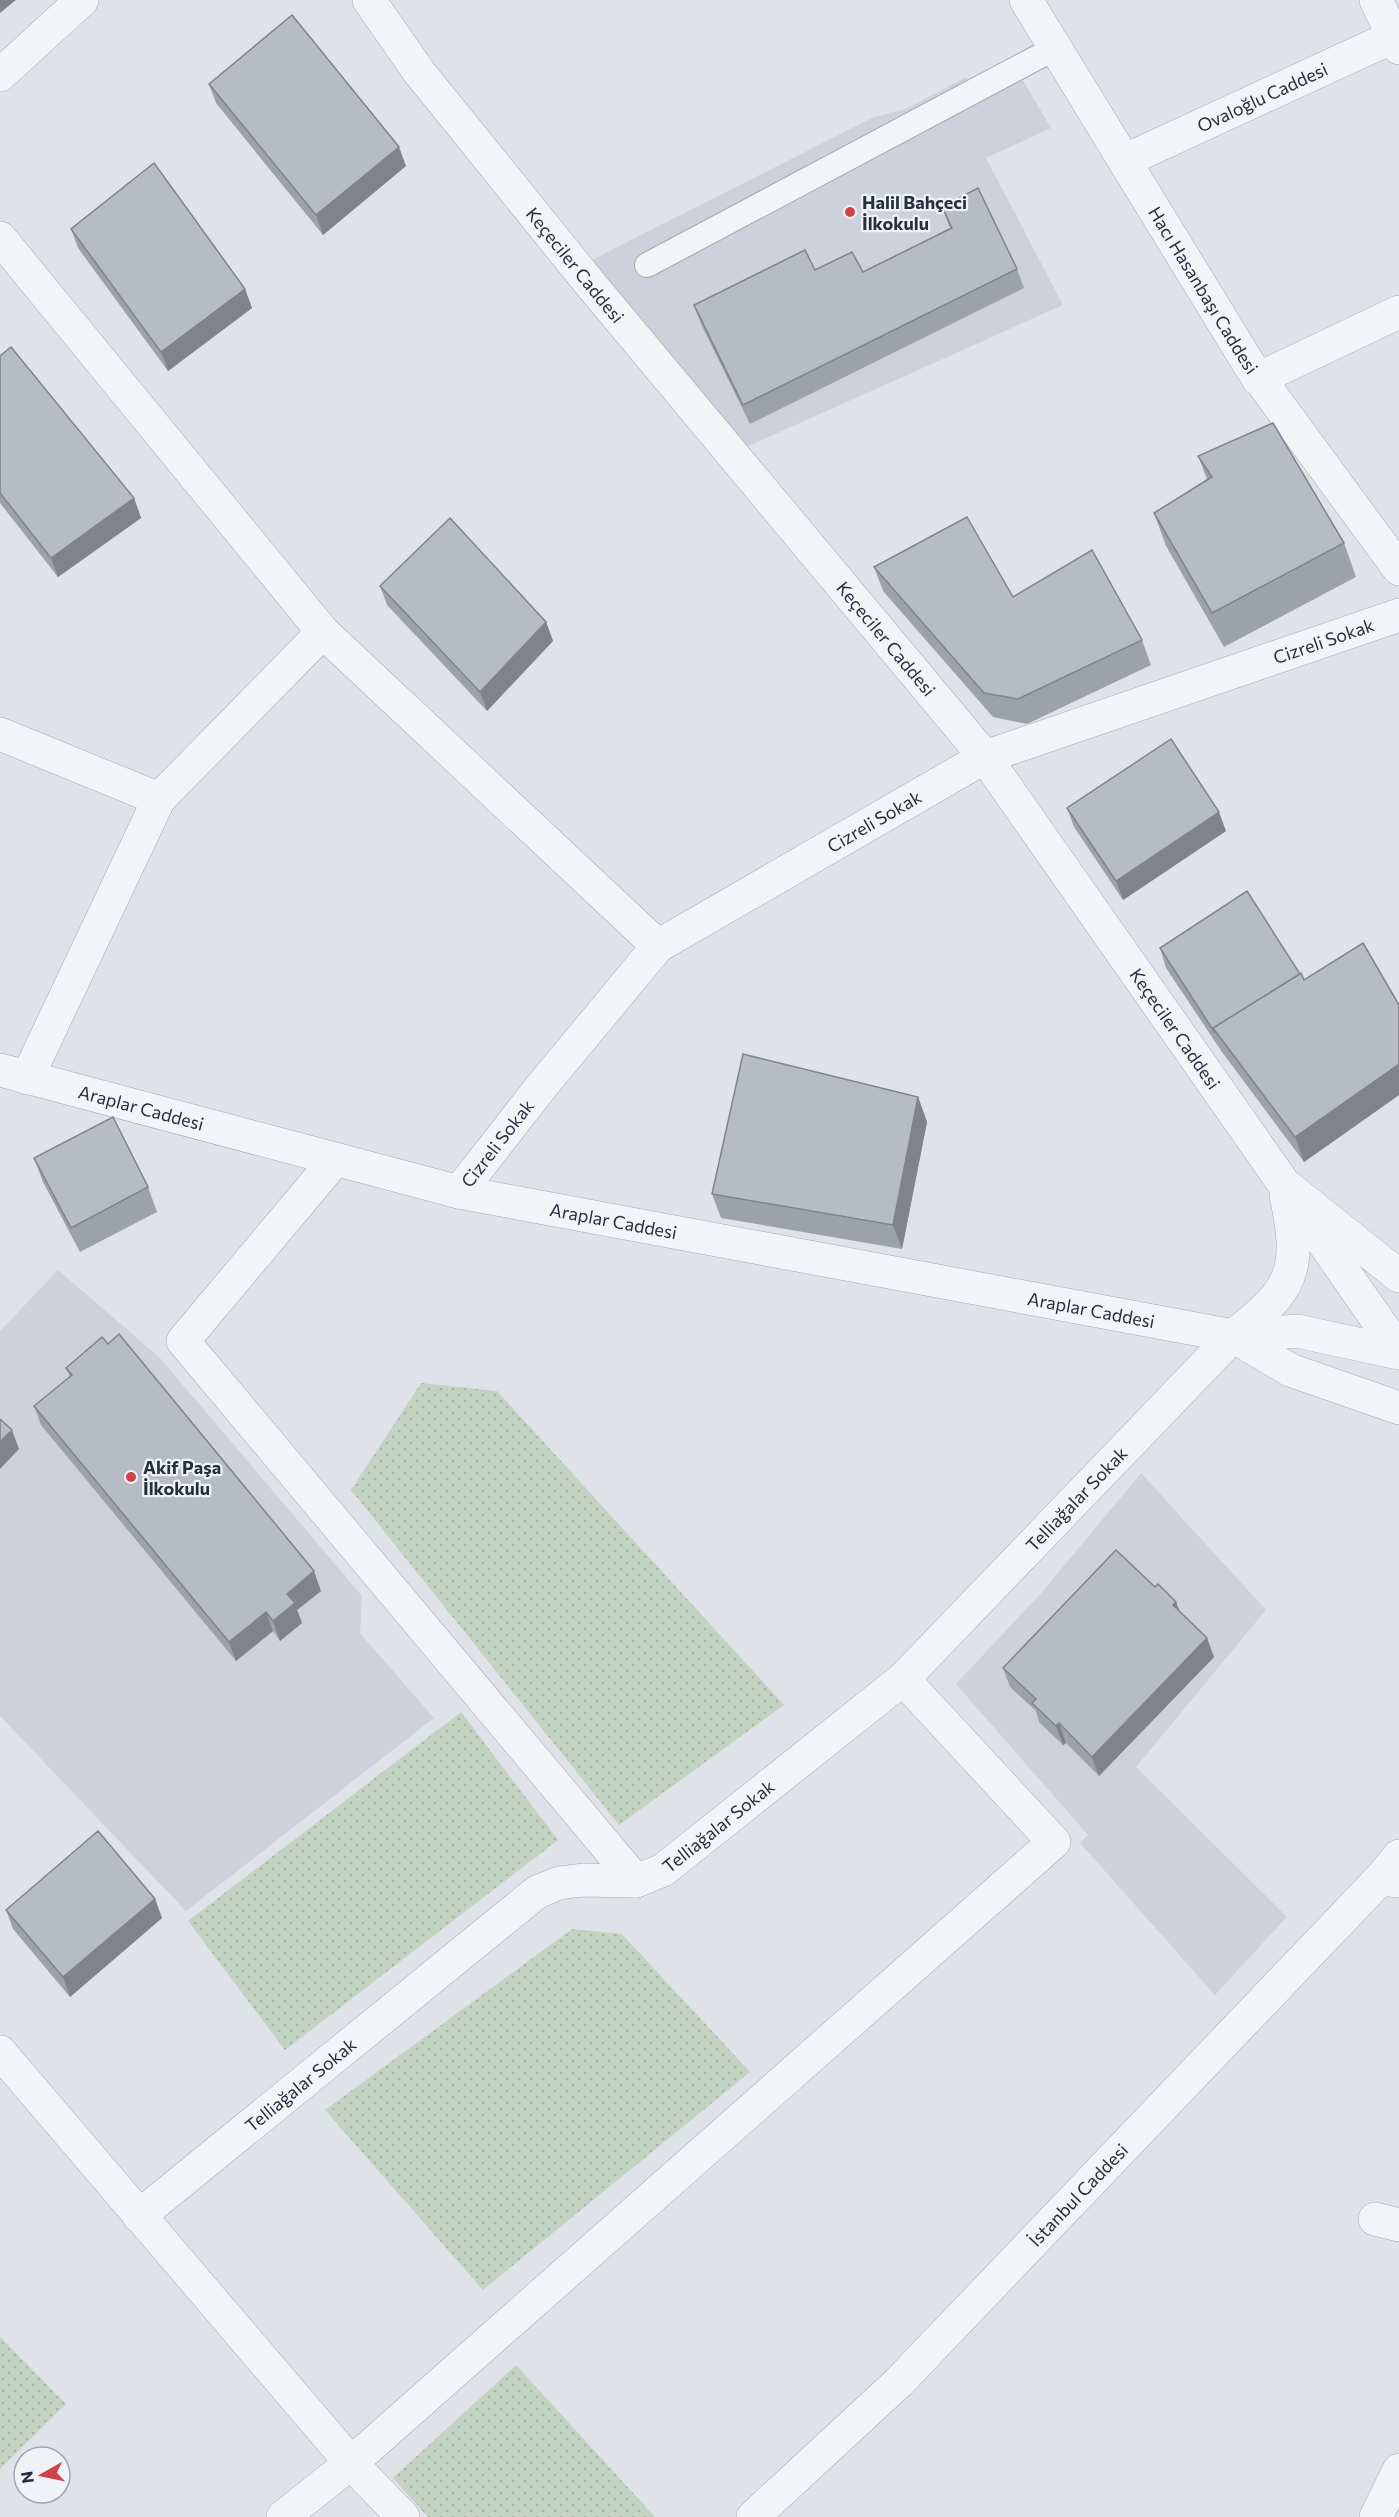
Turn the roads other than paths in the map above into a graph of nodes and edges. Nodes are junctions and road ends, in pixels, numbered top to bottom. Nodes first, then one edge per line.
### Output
1 (82, 0) edge
2 (369, 0) edge
3 (1026, 0) edge
4 (1376, 0) edge
5 (1397, 40) edge
6 (1055, 48) junction
7 (0, 75) edge
8 (1126, 160) junction
9 (0, 238) edge
10 (647, 265) dead end
11 (1399, 312) edge
12 (1258, 379) junction
13 (1399, 569) edge
14 (1399, 615) edge
15 (323, 632) junction
16 (0, 734) edge
17 (985, 757) junction
18 (159, 799) junction
19 (658, 946) junction
20 (13, 1074) edge
21 (335, 1160) junction
22 (1284, 1184) junction
23 (459, 1192) junction
24 (1399, 1276) edge
25 (1233, 1336) junction
26 (1399, 1352) edge
27 (1399, 1408) edge
28 (903, 1678) junction
29 (1393, 1872) edge
30 (636, 1881) junction
31 (0, 2052) edge
32 (139, 2216) junction
33 (351, 2463) junction
34 (1399, 2470) edge
35 (283, 2517) edge
36 (404, 2517) edge
37 (753, 2517) edge
38 (1376, 2517) edge

1 - 7 street
2 - 17 street, Keçeciler Caddesi
3 - 6 street, Hacı Hasanbaşı Caddesi
4 - 5 street
5 - 8 street, Ovaloğlu Caddesi
6 - 8 street, Hacı Hasanbaşı Caddesi
6 - 10 lane
8 - 12 street, Hacı Hasanbaşı Caddesi
9 - 15 street
11 - 12 street
12 - 13 street, Hacı Hasanbaşı Caddesi
14 - 17 street, Cizreli Sokak
15 - 18 street
15 - 19 street
16 - 18 street
17 - 19 street, Cizreli Sokak
17 - 22 street, Keçeciler Caddesi
18 - 20 street
19 - 23 street, Cizreli Sokak
20 - 21 street, Araplar Caddesi
21 - 23 street, Araplar Caddesi
21 - 30 street
22 - 24 street, Keçeciler Caddesi
22 - 25 street, Telliağalar Sokak
22 - 26 street
23 - 25 street, Araplar Caddesi
25 - 26 street, Araplar Caddesi
25 - 27 street, Araplar Caddesi
25 - 28 street, Telliağalar Sokak
28 - 30 street, Telliağalar Sokak
28 - 33 street
29 - 37 street, İstanbul Caddesi
30 - 32 street, Telliağalar Sokak
31 - 32 street
32 - 33 street
33 - 35 street
33 - 36 street
34 - 38 street

